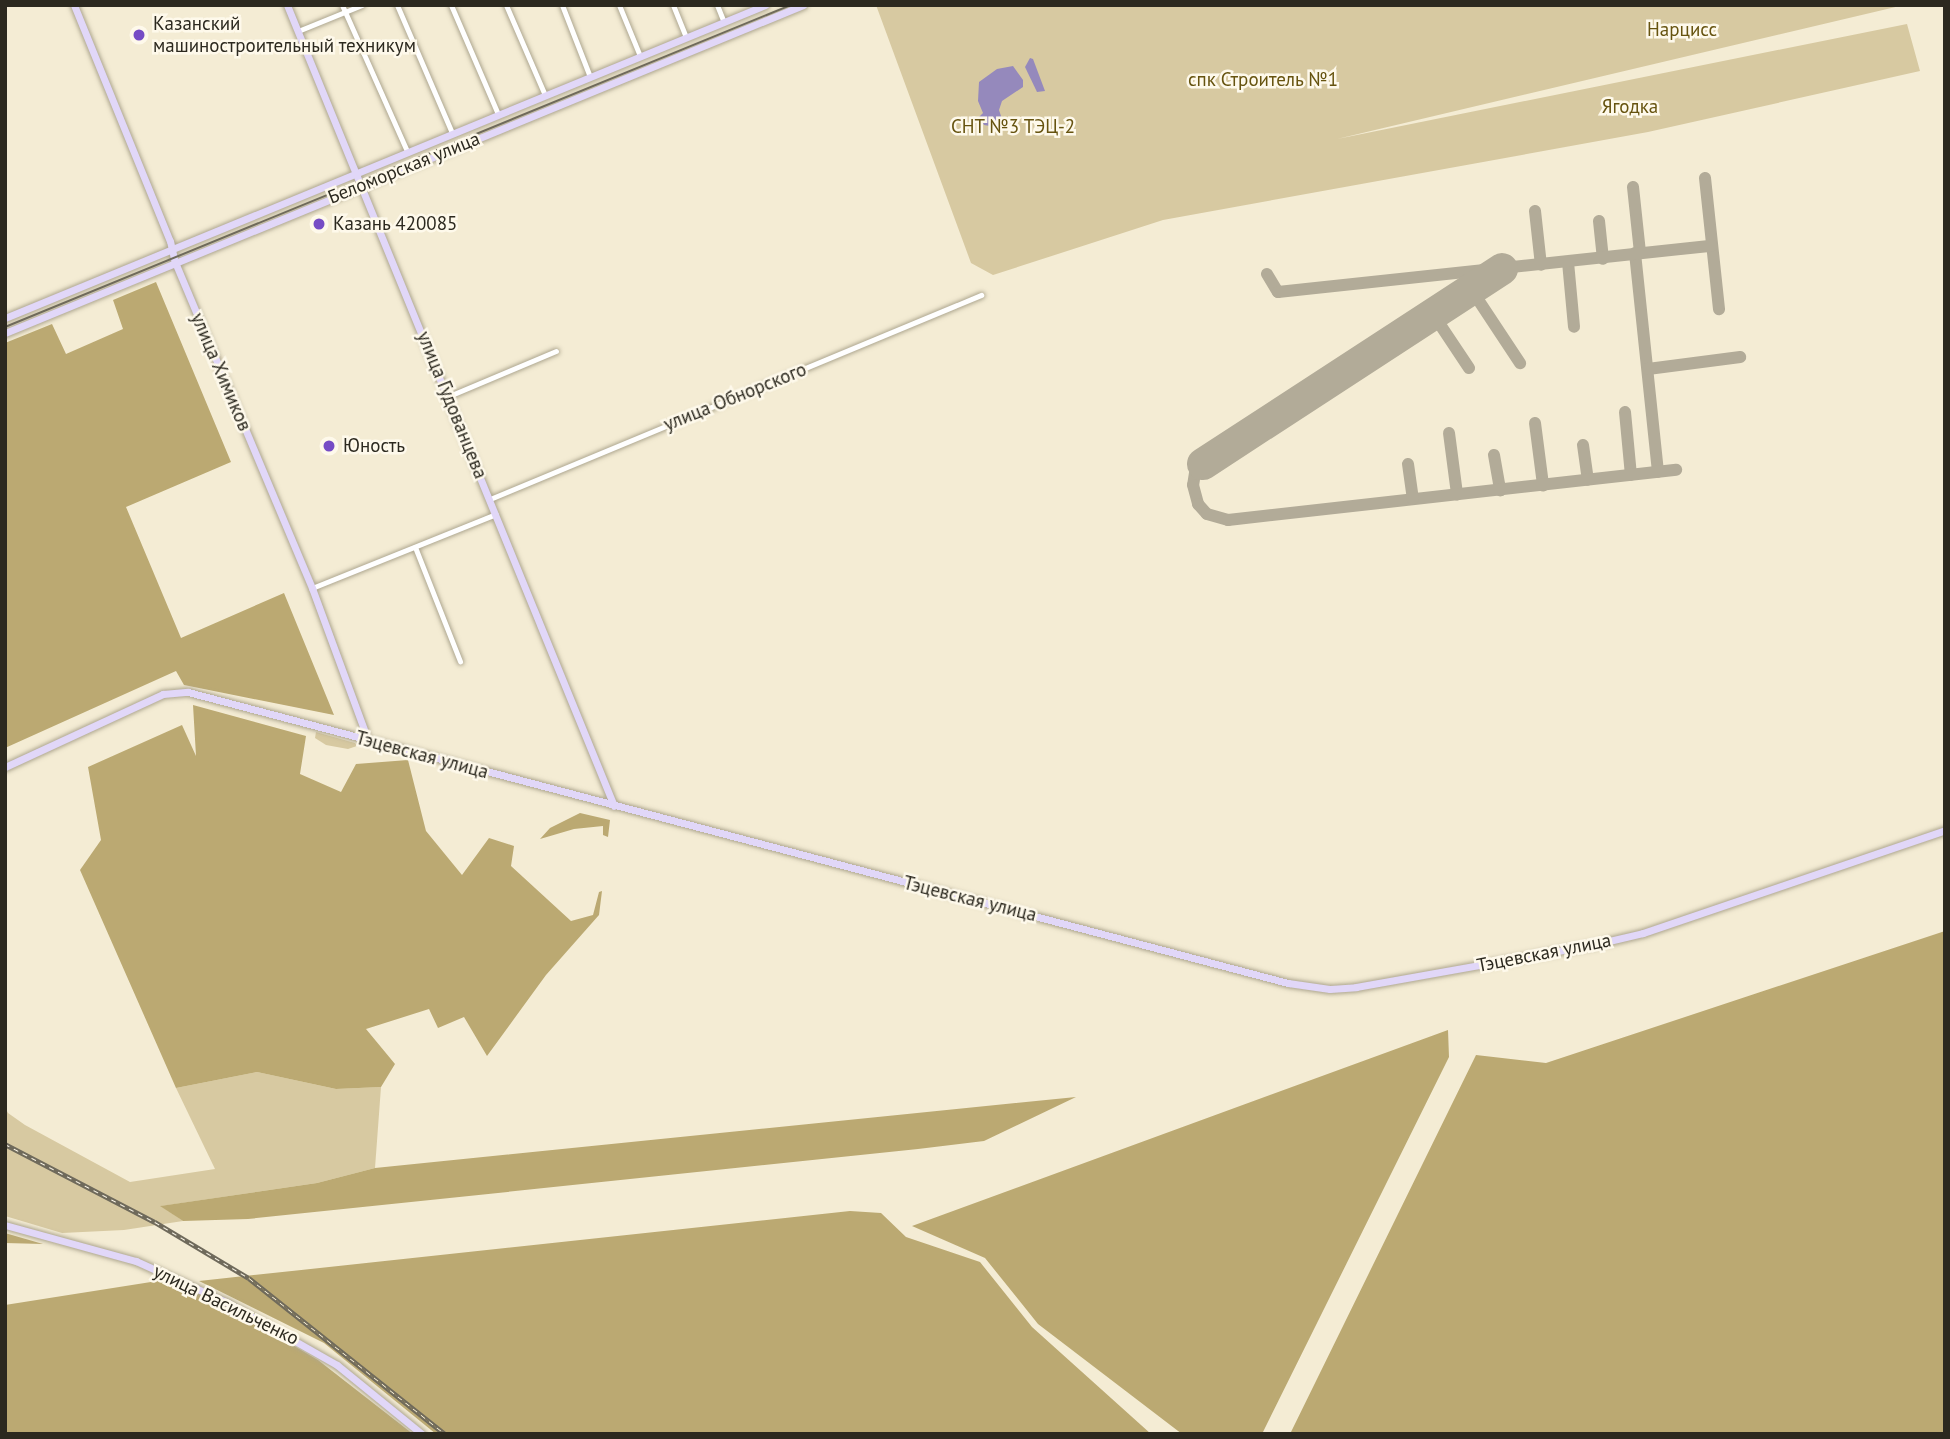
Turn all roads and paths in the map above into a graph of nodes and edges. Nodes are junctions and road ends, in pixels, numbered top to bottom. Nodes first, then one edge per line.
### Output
1 (74, 5) edge
2 (287, 5) edge
3 (342, 5) edge
4 (362, 5) edge
5 (397, 5) edge
6 (451, 5) edge
7 (506, 5) edge
8 (562, 5) edge
9 (619, 5) edge
10 (673, 5) edge
11 (717, 5) edge
12 (766, 5) edge
13 (803, 5) edge
14 (347, 11) junction
15 (773, 17) junction
16 (724, 22) junction
17 (298, 31) junction
18 (687, 37) junction
19 (640, 56) junction
20 (590, 77) junction
21 (559, 89) junction
22 (545, 95) junction
23 (564, 103) junction
24 (498, 114) junction
25 (452, 133) junction
26 (407, 151) junction
27 (356, 172) junction
28 (362, 186) junction
29 (173, 248) junction
30 (175, 262) junction
31 (981, 295) dead end
32 (5, 318) edge
33 (5, 333) edge
34 (556, 351) dead end
35 (449, 396) junction
36 (489, 499) junction
37 (496, 514) junction
38 (415, 547) junction
39 (312, 588) junction
40 (460, 662) dead end
41 (364, 739) junction
42 (5, 767) edge
43 (614, 806) junction
44 (1945, 830) edge
45 (5, 1225) edge
46 (422, 1434) edge

1 - 29 main road, улица Химиков
2 - 17 main road, улица Гудованцева
3 - 14 street
4 - 14 street
5 - 25 street
6 - 24 street
7 - 22 street
8 - 20 street
9 - 19 street
10 - 18 street
11 - 16 street
12 - 15 main road
12 - 16 main road, Беломорская улица
13 - 15 main road, Беломорская улица
14 - 17 street
14 - 26 street
15 - 23 main road, Беломорская улица
16 - 18 main road, Беломорская улица
17 - 27 main road, улица Гудованцева
18 - 19 main road, Беломорская улица
19 - 20 main road, Беломорская улица
20 - 21 main road, Беломорская улица
21 - 22 main road, Беломорская улица
21 - 23 main road
22 - 24 main road, Беломорская улица
23 - 28 main road, Беломорская улица
24 - 25 main road, Беломорская улица
25 - 26 main road, Беломорская улица
26 - 27 main road, Беломорская улица
27 - 28 main road, улица Гудованцева
27 - 29 main road, Беломорская улица
28 - 30 main road, Беломорская улица
28 - 35 main road, улица Гудованцева
29 - 30 main road, улица Химиков
29 - 32 main road, Беломорская улица
30 - 33 main road, Беломорская улица
30 - 39 main road, улица Химиков
31 - 36 street, улица Обнорского
34 - 35 street
35 - 36 main road, улица Гудованцева
36 - 37 main road, улица Гудованцева
37 - 38 street
37 - 43 main road, улица Гудованцева
38 - 39 street
38 - 40 street
39 - 41 main road, улица Химиков
41 - 42 main road, Тэцевская улица
41 - 43 main road, Тэцевская улица
43 - 44 main road, Тэцевская улица
45 - 46 main road, улица Васильченко

